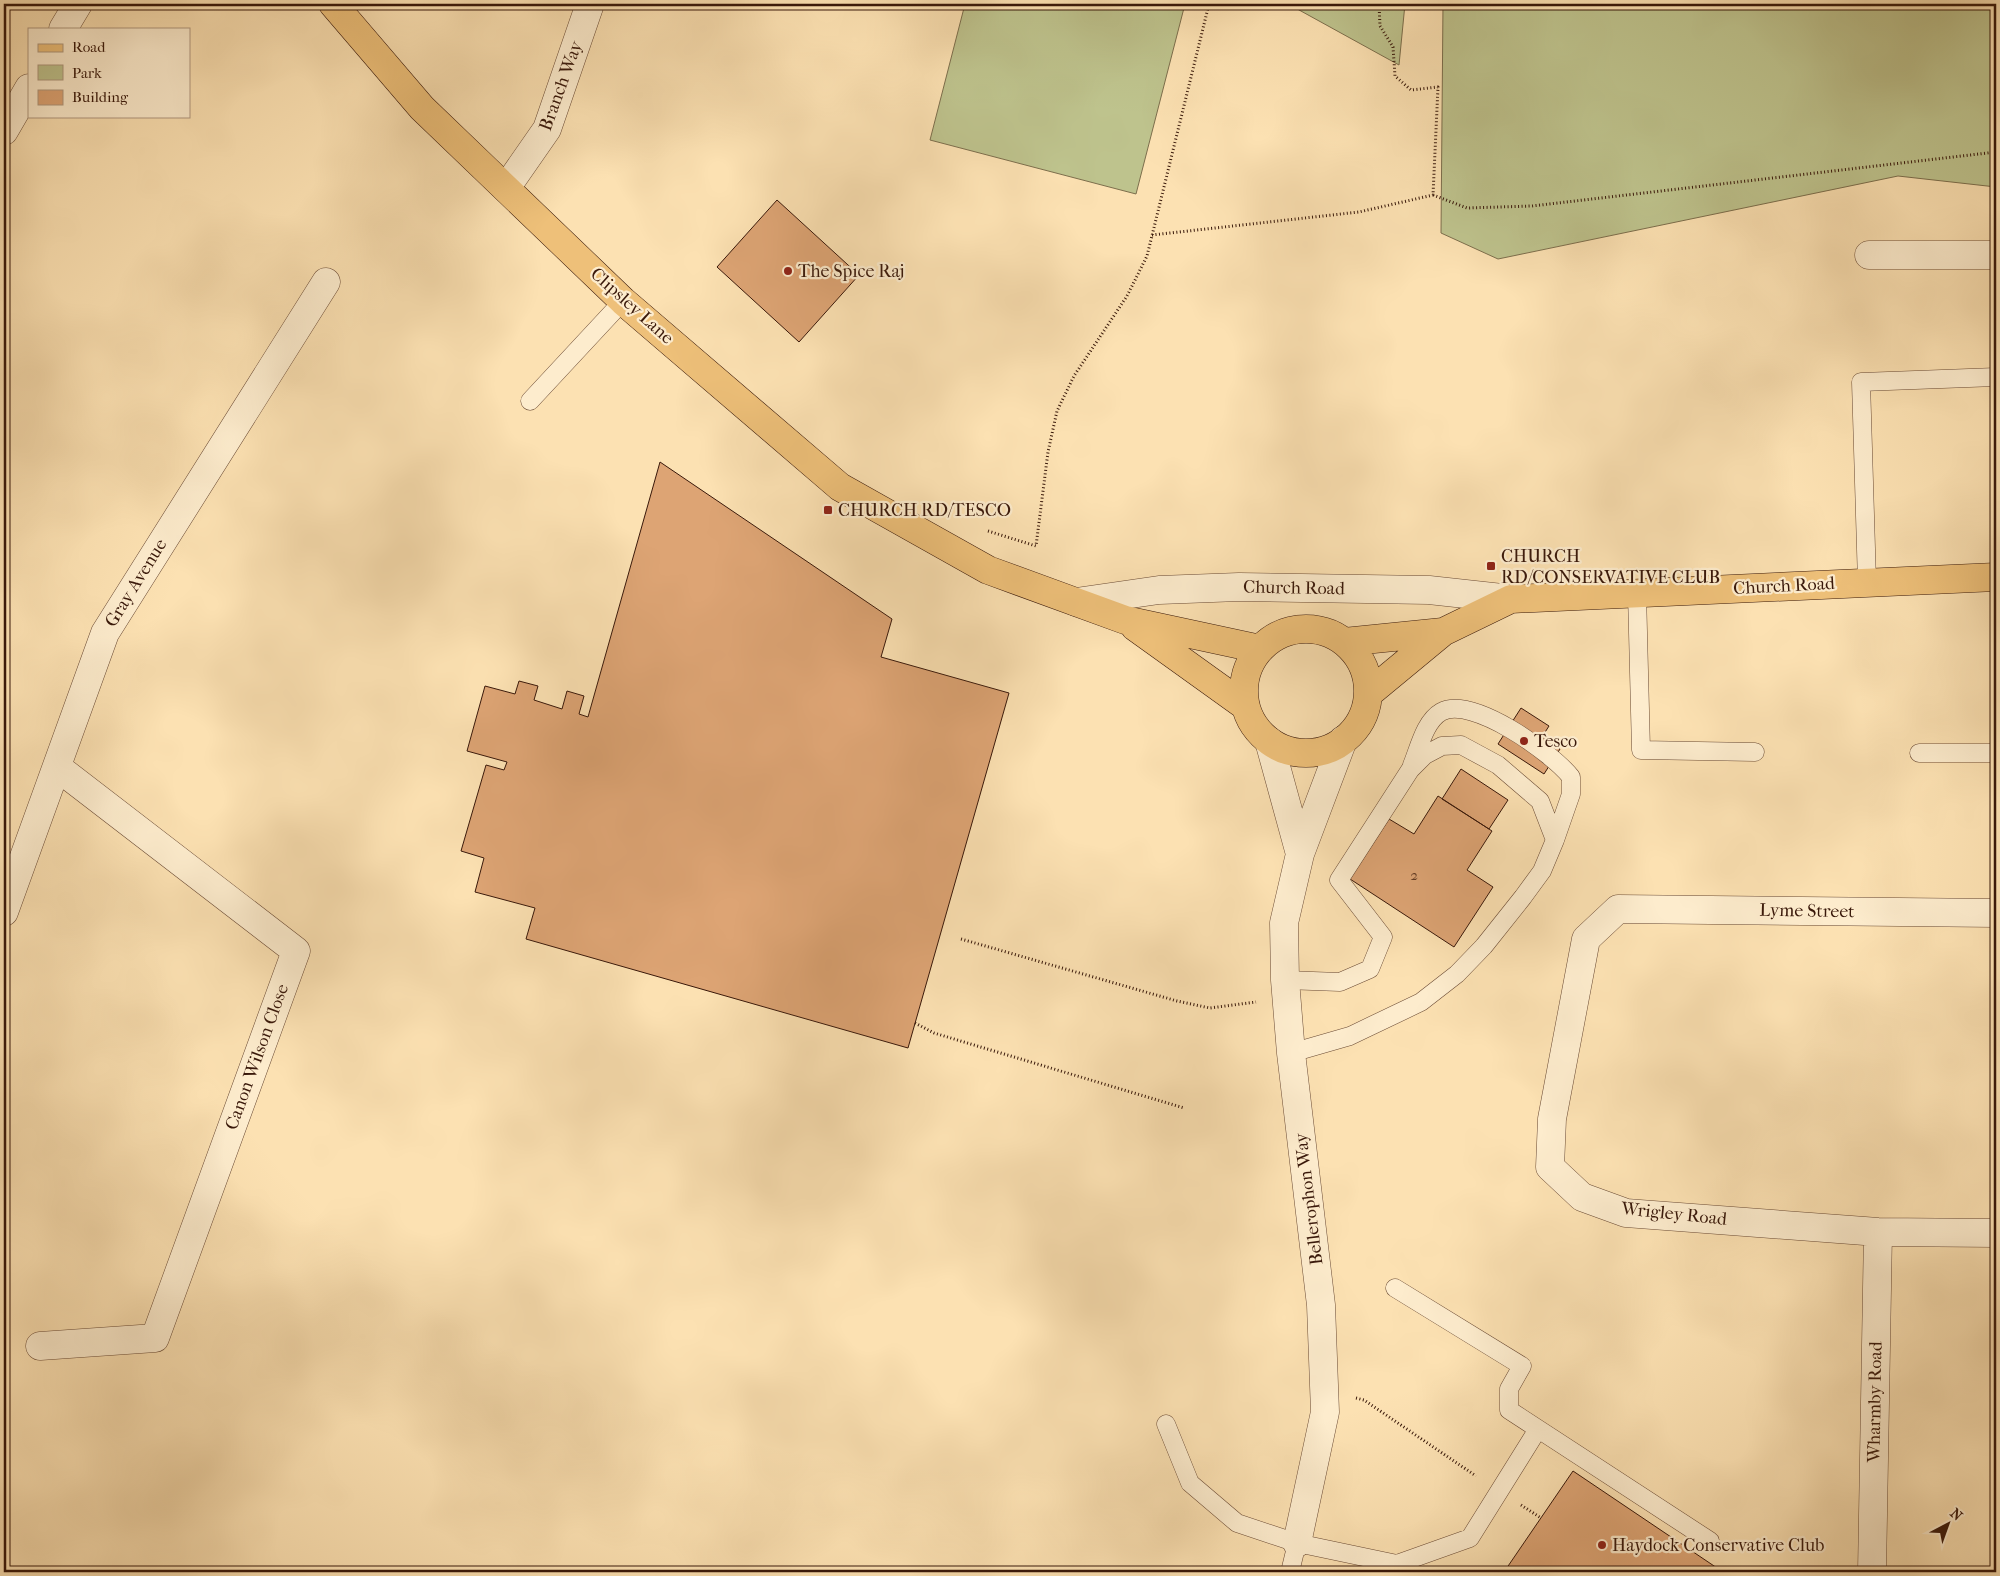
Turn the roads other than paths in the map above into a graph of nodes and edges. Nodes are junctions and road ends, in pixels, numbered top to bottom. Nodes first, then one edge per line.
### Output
1 (78, 4) edge
2 (333, 4) edge
3 (590, 4) edge
4 (64, 28) edge
5 (28, 90) edge
6 (4, 131) edge
7 (506, 188) junction
8 (1869, 255) dead end
9 (1996, 255) edge
10 (326, 282) dead end
11 (623, 301) junction
12 (1996, 377) edge
13 (530, 401) dead end
14 (970, 561) joint
15 (1996, 577) edge
16 (1867, 582) junction
17 (1637, 593) junction
18 (1511, 599) junction
19 (1076, 602) junction
20 (1125, 620) junction
21 (1443, 632) junction
22 (1344, 642) junction
23 (1260, 649) junction
24 (1368, 694) junction
25 (1245, 706) junction
26 (1343, 740) junction
27 (1269, 741) junction
28 (1755, 752) dead end
29 (1919, 753) dead end
30 (1996, 753) edge
31 (56, 767) junction
32 (1410, 770) junction
33 (1555, 840) junction
34 (1300, 854) junction
35 (1618, 909) joint
36 (4, 912) edge
37 (1996, 912) edge
38 (1285, 990) junction
39 (1291, 1053) junction
40 (1878, 1232) junction
41 (1996, 1233) edge
42 (1395, 1288) dead end
43 (40, 1346) dead end
44 (1166, 1424) dead end
45 (1538, 1429) junction
46 (1710, 1540) dead end
47 (1297, 1543) junction
48 (1290, 1572) edge
49 (1872, 1572) edge

1 - 4 street
2 - 7 main road, Clipsley Lane
3 - 7 street, Branch Way
5 - 6 street
7 - 11 main road, Clipsley Lane
8 - 9 street
10 - 31 street, Gray Avenue
11 - 13 lane
11 - 14 main road, Clipsley Lane
12 - 16 lane
14 - 19 main road, Church Road
15 - 16 main road, Church Road
16 - 17 main road, Church Road
17 - 18 main road, Church Road
17 - 28 lane
18 - 19 street, Church Road
18 - 21 main road, Church Road
19 - 20 main road, Church Road
20 - 23 main road, Church Road
20 - 25 main road, Church Road
21 - 22 main road, Church Road
21 - 24 main road, Church Road
22 - 23 main road
22 - 24 main road
23 - 25 main road
24 - 26 main road
25 - 27 main road
26 - 27 main road
26 - 34 street, Bellerophon Way
27 - 34 street, Bellerophon Way
29 - 30 lane
31 - 36 street, Gray Avenue
31 - 43 street, Canon Wilson Close
32 - 33 lane
32 - 33 lane
32 - 38 lane
33 - 39 lane
34 - 38 street, Bellerophon Way
35 - 37 street, Lyme Street
35 - 40 street, Wrigley Road
38 - 39 street, Bellerophon Way
39 - 47 street, Bellerophon Way
40 - 41 street, Wrigley Road
40 - 49 street, Wharmby Road
42 - 45 lane
44 - 47 lane
45 - 46 lane
45 - 47 lane
47 - 48 lane

